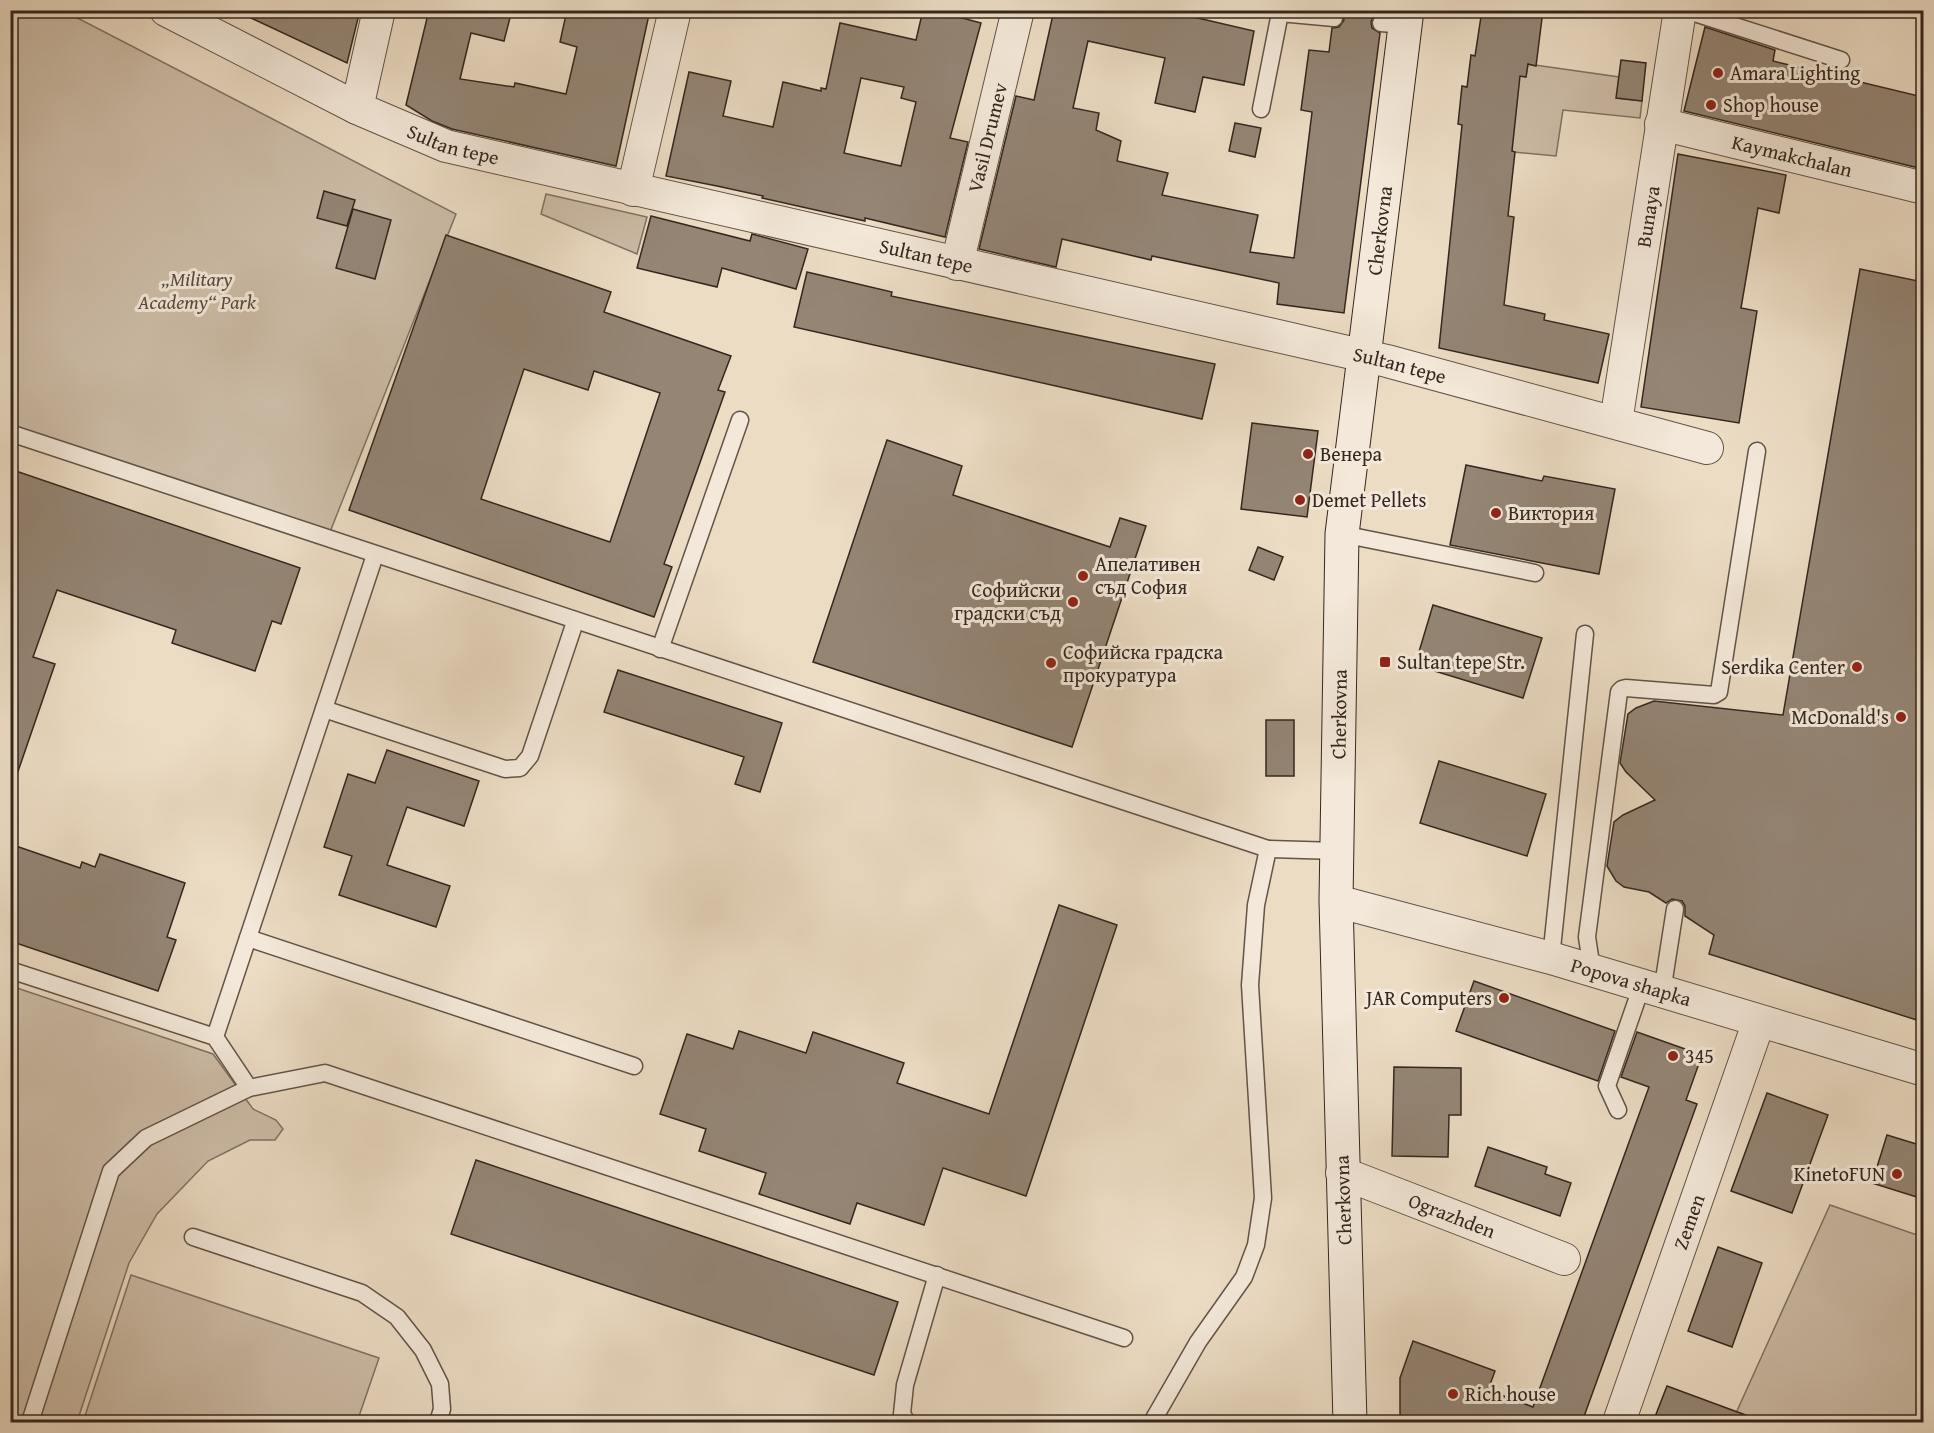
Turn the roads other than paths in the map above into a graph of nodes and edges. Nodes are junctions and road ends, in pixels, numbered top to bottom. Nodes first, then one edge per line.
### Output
1 (166, 10) edge
2 (379, 10) edge
3 (675, 10) edge
4 (1018, 10) edge
5 (1683, 10) edge
6 (1334, 18) dead end
7 (1398, 20) edge
8 (1840, 60) dead end
9 (357, 108) junction
10 (1261, 109) dead end
11 (1661, 124) junction
12 (1923, 188) edge
13 (633, 190) junction
14 (957, 264) junction
15 (1364, 356) junction
16 (740, 420) dead end
17 (1616, 422) junction
18 (10, 433) edge
19 (1707, 448) dead end
20 (1757, 451) dead end
21 (1341, 534) junction
22 (375, 555) junction
23 (1535, 573) dead end
24 (575, 622) junction
25 (1585, 634) dead end
26 (660, 650) junction
27 (324, 709) junction
28 (1268, 849) junction
29 (1337, 851) junction
30 (1336, 902) junction
31 (1675, 909) dead end
32 (248, 938) junction
33 (1551, 958) junction
34 (10, 970) edge
35 (1592, 970) junction
36 (1652, 989) junction
37 (1759, 1021) junction
38 (214, 1037) junction
39 (634, 1066) dead end
40 (1923, 1070) edge
41 (249, 1088) junction
42 (1618, 1110) dead end
43 (1342, 1173) junction
44 (193, 1237) dead end
45 (1564, 1259) dead end
46 (937, 1275) junction
47 (1124, 1338) dead end
48 (30, 1422) edge
49 (438, 1422) edge
50 (907, 1422) edge
51 (1152, 1422) edge
52 (1350, 1422) edge
53 (1619, 1422) edge

1 - 9 street, Sultan tepe
2 - 9 street
3 - 13 street
4 - 14 street, Vasil Drumev
5 - 8 lane
5 - 11 street, Bunaya
6 - 10 lane
7 - 15 street, Cherkovna
9 - 13 street, Sultan tepe
11 - 12 street, Kaymakchalan
11 - 17 street, Bunaya
13 - 14 street, Sultan tepe
14 - 15 street, Sultan tepe
15 - 17 street, Sultan tepe
15 - 21 street, Cherkovna
16 - 26 lane
17 - 19 street, Sultan tepe
18 - 22 lane
20 - 35 lane
21 - 23 lane
21 - 29 street, Cherkovna
22 - 24 lane
22 - 27 lane
24 - 26 lane
24 - 27 lane
25 - 33 lane
26 - 28 lane
27 - 32 lane
28 - 29 lane
28 - 51 lane
29 - 30 street, Cherkovna
30 - 33 street, Popova shapka
30 - 43 street, Cherkovna
31 - 36 lane
32 - 38 lane
32 - 39 lane
33 - 35 street, Popova shapka
34 - 38 lane
35 - 36 street, Popova shapka
36 - 37 street, Popova shapka
36 - 42 lane
37 - 40 street, Popova shapka
37 - 53 street, Zemen
38 - 41 lane
41 - 46 lane
41 - 48 lane
43 - 45 street, Ograzhden
43 - 52 street, Cherkovna
44 - 49 lane
46 - 47 lane
46 - 50 lane

